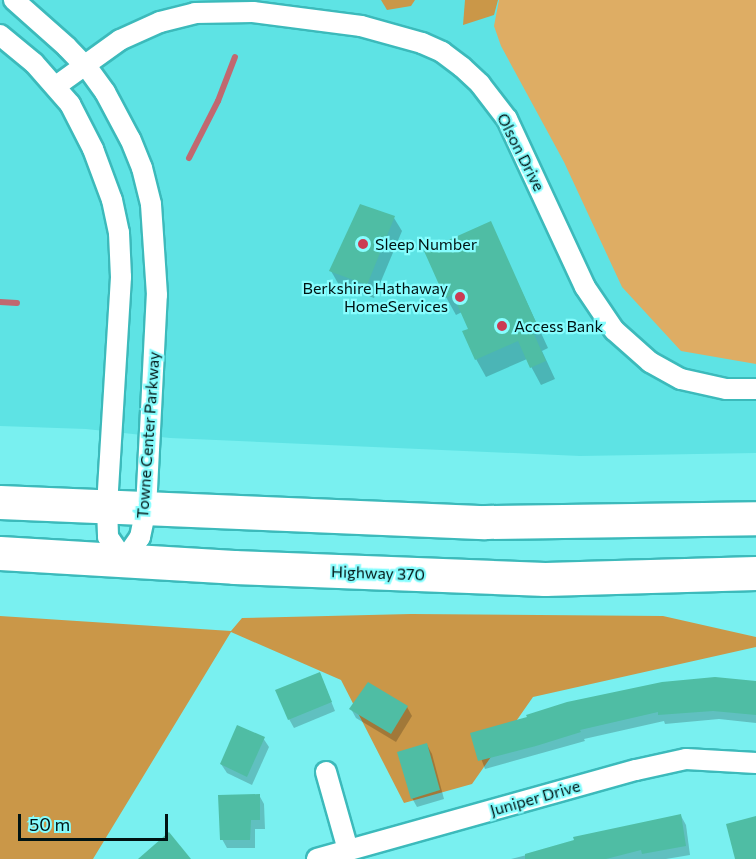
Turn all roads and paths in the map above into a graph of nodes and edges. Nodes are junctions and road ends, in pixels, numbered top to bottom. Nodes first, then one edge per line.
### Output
1 (14, 0) edge
2 (0, 35) edge
3 (84, 64) junction
4 (57, 86) junction
5 (756, 389) edge
6 (0, 502) edge
7 (107, 507) junction
8 (146, 509) junction
9 (756, 518) edge
10 (0, 553) edge
11 (124, 560) junction
12 (756, 573) edge
13 (756, 763) edge
14 (326, 772) dead end
15 (348, 850) junction
16 (317, 859) edge

1 - 3 street, Towne Center Parkway
2 - 4 street
3 - 4 street, Olson Drive
3 - 5 street, Olson Drive
3 - 8 street, Towne Center Parkway
4 - 7 street
6 - 7 highway
7 - 8 highway
7 - 11 street
8 - 9 highway
8 - 11 street, Towne Center Parkway
10 - 11 highway, Highway 370
11 - 12 highway, Highway 370
13 - 15 street, Juniper Drive
14 - 15 street
15 - 16 street, Juniper Drive

